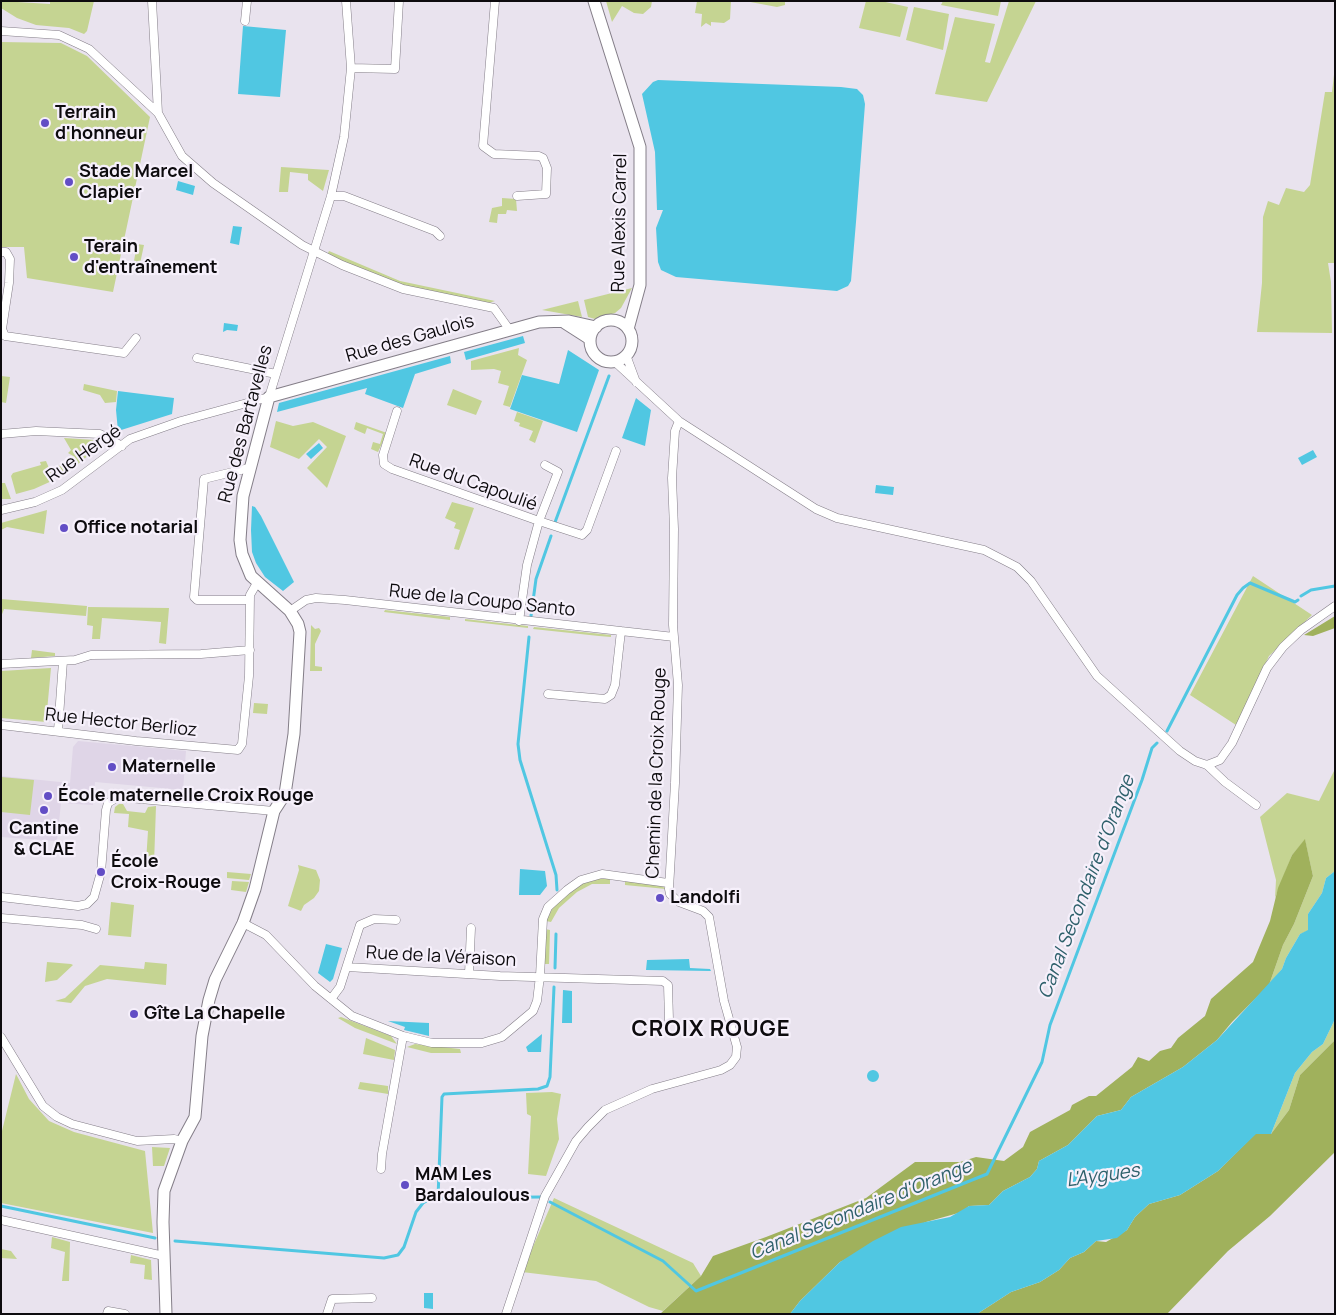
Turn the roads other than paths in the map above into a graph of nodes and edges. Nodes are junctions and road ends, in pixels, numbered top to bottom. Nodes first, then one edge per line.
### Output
1 (152, 1) edge
2 (247, 1) edge
3 (346, 1) edge
4 (399, 1) edge
5 (495, 1) edge
6 (594, 1) edge
7 (245, 21) dead end
8 (1, 31) edge
9 (351, 68) junction
10 (158, 113) junction
11 (331, 196) junction
12 (516, 196) dead end
13 (440, 236) dead end
14 (313, 251) junction
15 (1, 252) edge
16 (636, 302) junction
17 (561, 321) junction
18 (616, 321) junction
19 (596, 327) junction
20 (509, 329) junction
21 (628, 329) junction
22 (136, 338) dead end
23 (590, 339) junction
24 (626, 355) junction
25 (197, 358) dead end
26 (614, 361) junction
27 (276, 374) junction
28 (636, 383) junction
29 (269, 397) junction
30 (397, 411) dead end
31 (679, 421) junction
32 (1, 434) edge
33 (122, 446) junction
34 (616, 451) dead end
35 (545, 465) dead end
36 (249, 468) junction
37 (1, 510) edge
38 (540, 522) junction
39 (257, 583) junction
40 (250, 600) junction
41 (1335, 606) edge
42 (290, 610) junction
43 (519, 621) junction
44 (621, 631) junction
45 (674, 637) junction
46 (250, 650) junction
47 (63, 661) junction
48 (1, 664) edge
49 (548, 694) dead end
50 (1, 725) edge
51 (58, 731) junction
52 (1207, 765) junction
53 (1256, 805) dead end
54 (274, 812) junction
55 (668, 882) junction
56 (1, 897) edge
57 (1, 918) edge
58 (396, 920) dead end
59 (243, 922) junction
60 (471, 928) dead end
61 (96, 929) dead end
62 (347, 967) junction
63 (469, 974) junction
64 (540, 976) junction
65 (331, 1000) junction
66 (669, 1020) dead end
67 (403, 1036) junction
68 (1, 1037) edge
69 (182, 1141) junction
70 (381, 1169) dead end
71 (1, 1220) edge
72 (164, 1256) junction
73 (372, 1298) dead end
74 (107, 1314) edge
75 (125, 1314) edge
76 (166, 1314) edge
77 (328, 1314) edge
78 (506, 1314) edge

1 - 10 street
2 - 7 street
3 - 9 street, Rue des Bartavelles
4 - 9 street
5 - 12 street
6 - 16 street, Rue Alexis Carrel
8 - 10 street
9 - 11 street, Rue des Bartavelles
10 - 14 street
11 - 13 street
11 - 14 street, Rue des Bartavelles
14 - 20 street
14 - 27 street, Rue des Bartavelles
15 - 22 street
16 - 18 street, Rue Alexis Carrel
16 - 21 street, Rue Alexis Carrel
17 - 19 street, Rue des Gaulois
17 - 20 street, Rue des Gaulois
17 - 23 street
18 - 19 street
18 - 21 street
19 - 23 street
20 - 29 street, Rue des Gaulois
21 - 24 street
23 - 26 street
24 - 26 street
24 - 28 street
25 - 27 street
26 - 28 street
27 - 29 street, Rue des Bartavelles
28 - 31 street
29 - 33 street, Rue Hergé
29 - 36 street, Rue des Bartavelles
30 - 38 street, Rue du Capoulié
31 - 45 street, Chemin de la Croix Rouge
31 - 52 street
32 - 33 street
33 - 37 street, Rue Hergé
34 - 38 street
35 - 38 street
36 - 39 street, Rue des Bartavelles
36 - 40 street
38 - 43 street, Rue du Capoulié
39 - 40 street
39 - 42 street, Rue des Bartavelles
40 - 46 street
41 - 52 street
42 - 43 street, Rue de la Coupo Santo
42 - 54 street, Rue des Bartavelles
43 - 44 street, Rue de la Coupo Santo
44 - 45 street, Rue de la Coupo Santo
44 - 49 street
45 - 55 street, Chemin de la Croix Rouge
46 - 47 street
46 - 51 street, Rue Hector Berlioz
47 - 48 street
47 - 51 street
50 - 51 street, Rue Hector Berlioz
52 - 53 street
54 - 56 street
54 - 59 street, Rue des Bartavelles
55 - 64 street
55 - 78 street, Chemin de la Croix Rouge
57 - 61 street
58 - 62 street
59 - 65 street
59 - 69 street, Rue des Bartavelles
60 - 63 street
62 - 63 street, Rue de la Véraison
62 - 65 street, Rue de la Véraison
63 - 64 street, Rue de la Véraison
64 - 66 street, Rue de la Véraison
64 - 67 street
65 - 67 street
67 - 70 street
68 - 69 street
69 - 72 street, Rue des Bartavelles
71 - 72 street
72 - 76 street, Rue des Bartavelles
73 - 77 street
74 - 75 street

